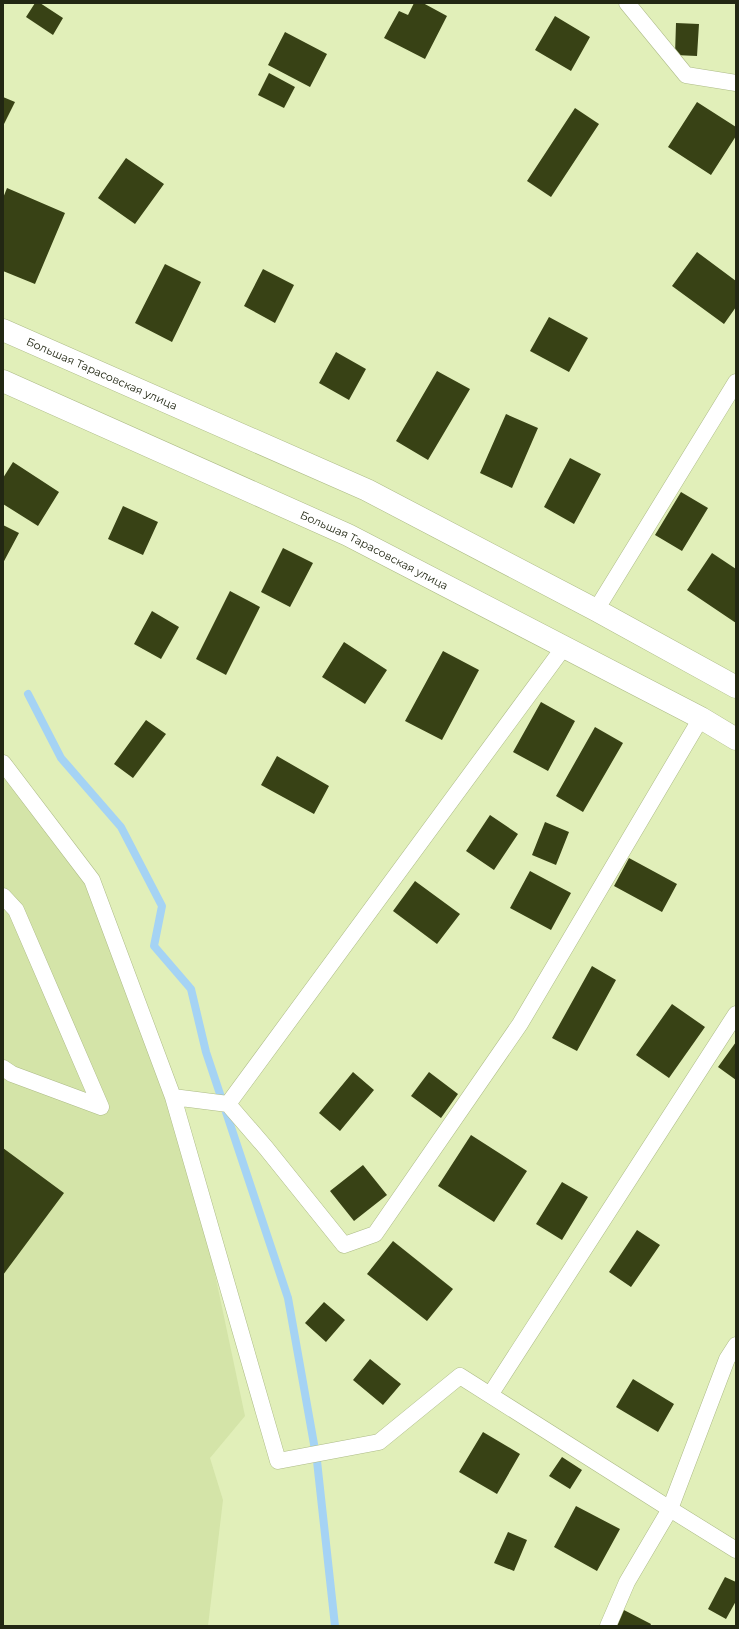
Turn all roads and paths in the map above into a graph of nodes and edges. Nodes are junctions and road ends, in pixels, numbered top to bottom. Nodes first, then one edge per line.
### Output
1 (627, 3) edge
2 (736, 83) edge
3 (3, 330) edge
4 (3, 381) edge
5 (736, 382) edge
6 (596, 610) junction
7 (564, 647) junction
8 (736, 687) edge
9 (701, 718) junction
10 (736, 739) edge
11 (3, 763) edge
12 (3, 896) edge
13 (736, 1014) edge
14 (3, 1068) edge
15 (173, 1097) junction
16 (228, 1104) junction
17 (736, 1345) edge
18 (490, 1395) junction
19 (670, 1509) junction
20 (736, 1550) edge
21 (608, 1626) edge

1 - 2 lane
3 - 6 street, Большая Тарасовская улица
4 - 7 street, Большая Тарасовская улица
5 - 6 lane
6 - 8 street, Большая Тарасовская улица
7 - 9 street, Большая Тарасовская улица
7 - 16 lane
9 - 10 street, Большая Тарасовская улица
9 - 16 lane
11 - 15 lane
12 - 14 lane
13 - 18 lane
15 - 16 lane
15 - 18 lane
17 - 19 lane
18 - 19 lane
19 - 20 lane
19 - 21 lane

